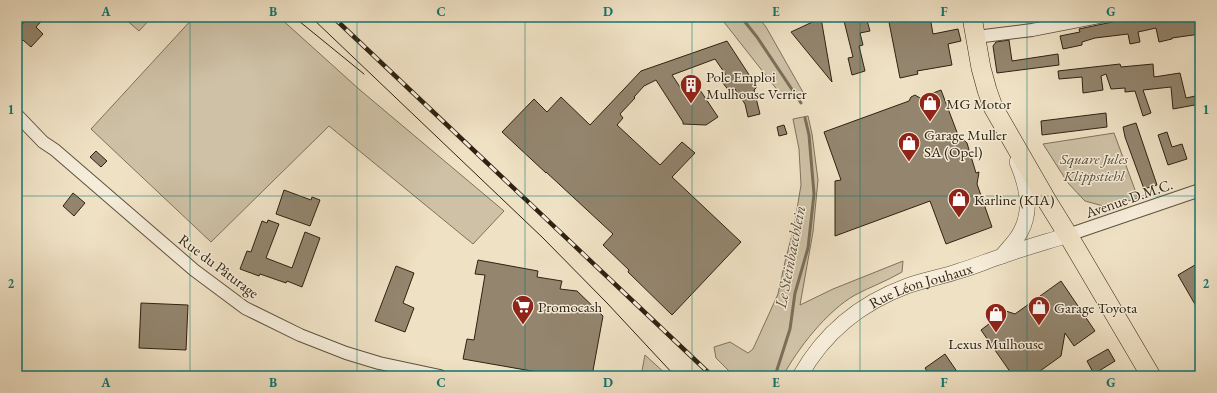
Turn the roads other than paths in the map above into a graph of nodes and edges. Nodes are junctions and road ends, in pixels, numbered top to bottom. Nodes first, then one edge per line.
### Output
1 (972, 17) edge
2 (1099, 17) edge
3 (976, 37) junction
4 (17, 115) edge
5 (1002, 124) junction
6 (1200, 190) edge
7 (1068, 235) junction
8 (1002, 256) junction
9 (1145, 374) edge
10 (437, 376) edge
11 (800, 376) edge

1 - 3 main road
2 - 3 street
3 - 5 main road
4 - 10 street, Rue du Pâturage
5 - 7 main road
5 - 8 street
6 - 7 street, Avenue D.M.C.
7 - 8 street, Rue Léon Jouhaux
7 - 9 main road
8 - 11 street, Rue Léon Jouhaux

